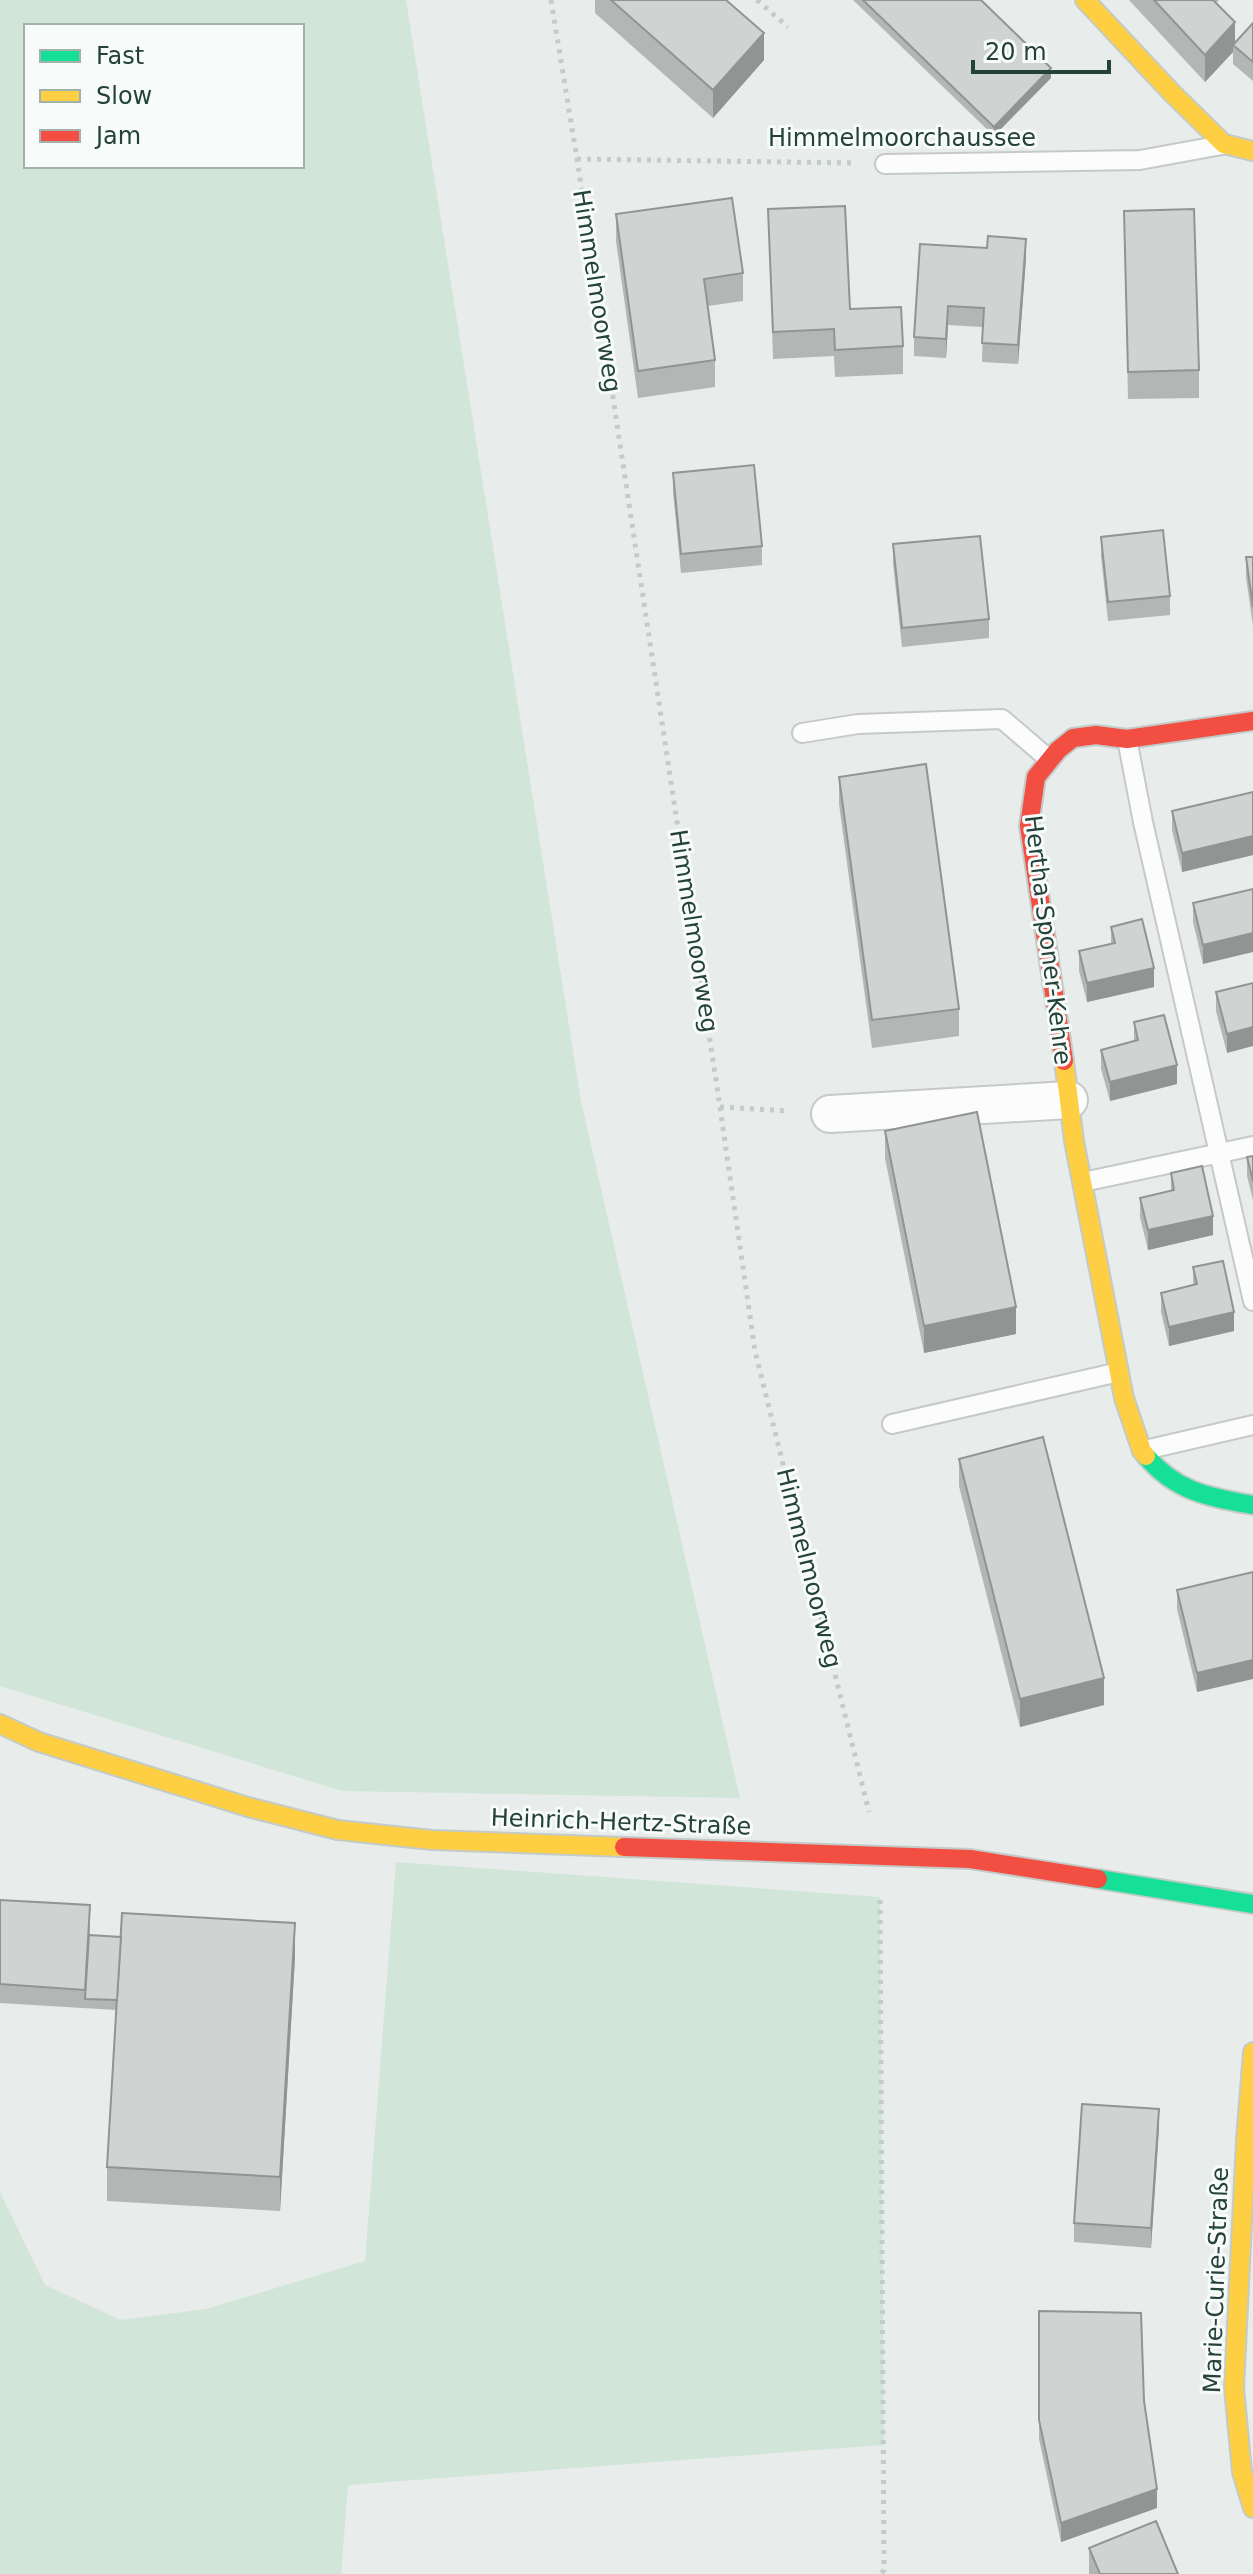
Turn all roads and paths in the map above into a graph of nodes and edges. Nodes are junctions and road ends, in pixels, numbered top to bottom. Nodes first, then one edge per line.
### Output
1 (551, 0) edge
2 (757, 0) edge
3 (1085, 0) edge
4 (788, 27) dead end
5 (1224, 144) junction
6 (1253, 151) edge
7 (577, 159) junction
8 (885, 164) joint
9 (1253, 721) edge
10 (802, 733) dead end
11 (1127, 739) junction
12 (1050, 760) junction
13 (1069, 1100) junction
14 (720, 1107) junction
15 (830, 1114) joint
16 (1253, 1146) edge
17 (1219, 1153) junction
18 (1083, 1182) junction
19 (1253, 1301) edge
20 (1119, 1372) junction
21 (892, 1424) dead end
22 (1253, 1425) edge
23 (1142, 1451) junction
24 (1253, 1505) edge
25 (0, 1724) edge
26 (880, 1854) junction
27 (1253, 1904) edge
28 (1253, 2052) edge
29 (1253, 2508) edge
30 (881, 2574) edge

1 - 7 path, Himmelmoorweg
2 - 4 path
3 - 5 street
5 - 6 street, Himmelmoorchaussee
5 - 8 lane, Himmelmoorchaussee
7 - 8 path, Himmelmoorchaussee
7 - 14 path, Himmelmoorweg
9 - 11 street, Hertha-Sponer-Kehre
10 - 12 lane
11 - 12 street, Hertha-Sponer-Kehre
11 - 17 lane
12 - 13 street, Hertha-Sponer-Kehre
13 - 15 street, Hertha-Sponer-Kehre
13 - 18 street, Hertha-Sponer-Kehre
14 - 15 path
14 - 26 path, Himmelmoorweg
16 - 17 lane
17 - 18 lane
17 - 19 lane
18 - 20 street, Hertha-Sponer-Kehre
20 - 21 lane
20 - 23 street, Hertha-Sponer-Kehre
22 - 23 lane
23 - 24 street, Hertha-Sponer-Kehre
25 - 26 street, Heinrich-Hertz-Straße
26 - 27 street, Heinrich-Hertz-Straße
26 - 30 path, Himmelmoorweg
28 - 29 street, Marie-Curie-Straße

